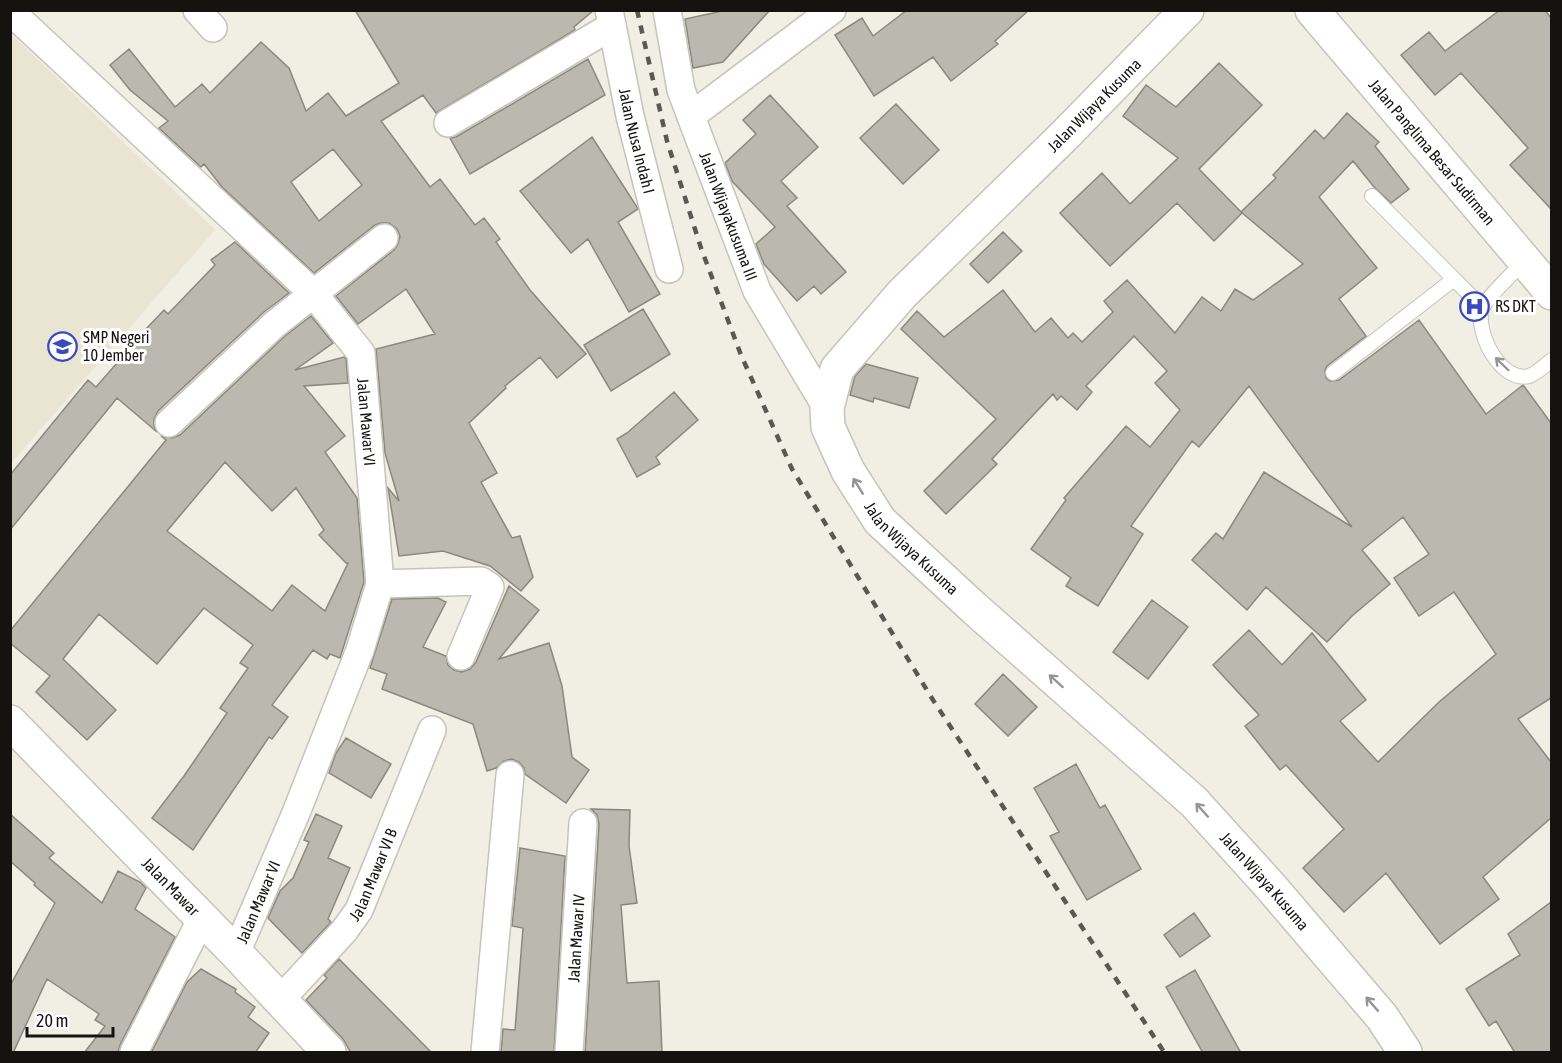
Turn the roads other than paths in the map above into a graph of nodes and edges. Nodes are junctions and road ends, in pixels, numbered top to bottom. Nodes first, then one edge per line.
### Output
1 (668, 10) edge
2 (832, 10) edge
3 (1187, 10) edge
4 (1312, 10) edge
5 (10, 11) edge
6 (610, 18) edge
7 (691, 116) junction
8 (448, 123) dead end
9 (1372, 196) dead end
10 (384, 238) dead end
11 (1525, 261) junction
12 (669, 269) dead end
13 (1454, 279) junction
14 (313, 293) junction
15 (1551, 293) edge
16 (1482, 307) junction
17 (1551, 360) edge
18 (1333, 373) dead end
19 (827, 408) junction
20 (169, 423) dead end
21 (380, 584) junction
22 (461, 656) dead end
23 (10, 722) edge
24 (432, 730) dead end
25 (510, 775) dead end
26 (583, 823) dead end
27 (202, 918) junction
28 (236, 953) junction
29 (280, 1000) junction
30 (134, 1053) edge
31 (329, 1053) edge
32 (485, 1053) edge
33 (569, 1053) edge
34 (1405, 1053) edge

1 - 7 street, Jalan Wijayakusuma III
2 - 7 street
3 - 19 street, Jalan Wijaya Kusuma
4 - 11 street, Jalan Panglima Besar Sudirman
5 - 14 street, Jalan Mawar VI
6 - 8 street
6 - 12 street, Jalan Nusa Indah I
7 - 19 street, Jalan Wijayakusuma III
9 - 13 lane
10 - 14 street
11 - 15 street, Jalan Panglima Besar Sudirman
11 - 16 lane
13 - 16 lane
13 - 18 lane
14 - 20 street
14 - 21 street, Jalan Mawar VI
17 -> 16 lane
34 -> 19 street, Jalan Wijaya Kusuma
21 - 22 street
21 - 28 street, Jalan Mawar VI
23 - 27 street, Jalan Mawar
24 - 29 street, Jalan Mawar VI B
25 - 32 street
26 - 33 street, Jalan Mawar IV
27 - 28 street, Jalan Mawar
27 - 30 street
28 - 29 street, Jalan Mawar
29 - 31 street, Jalan Mawar

